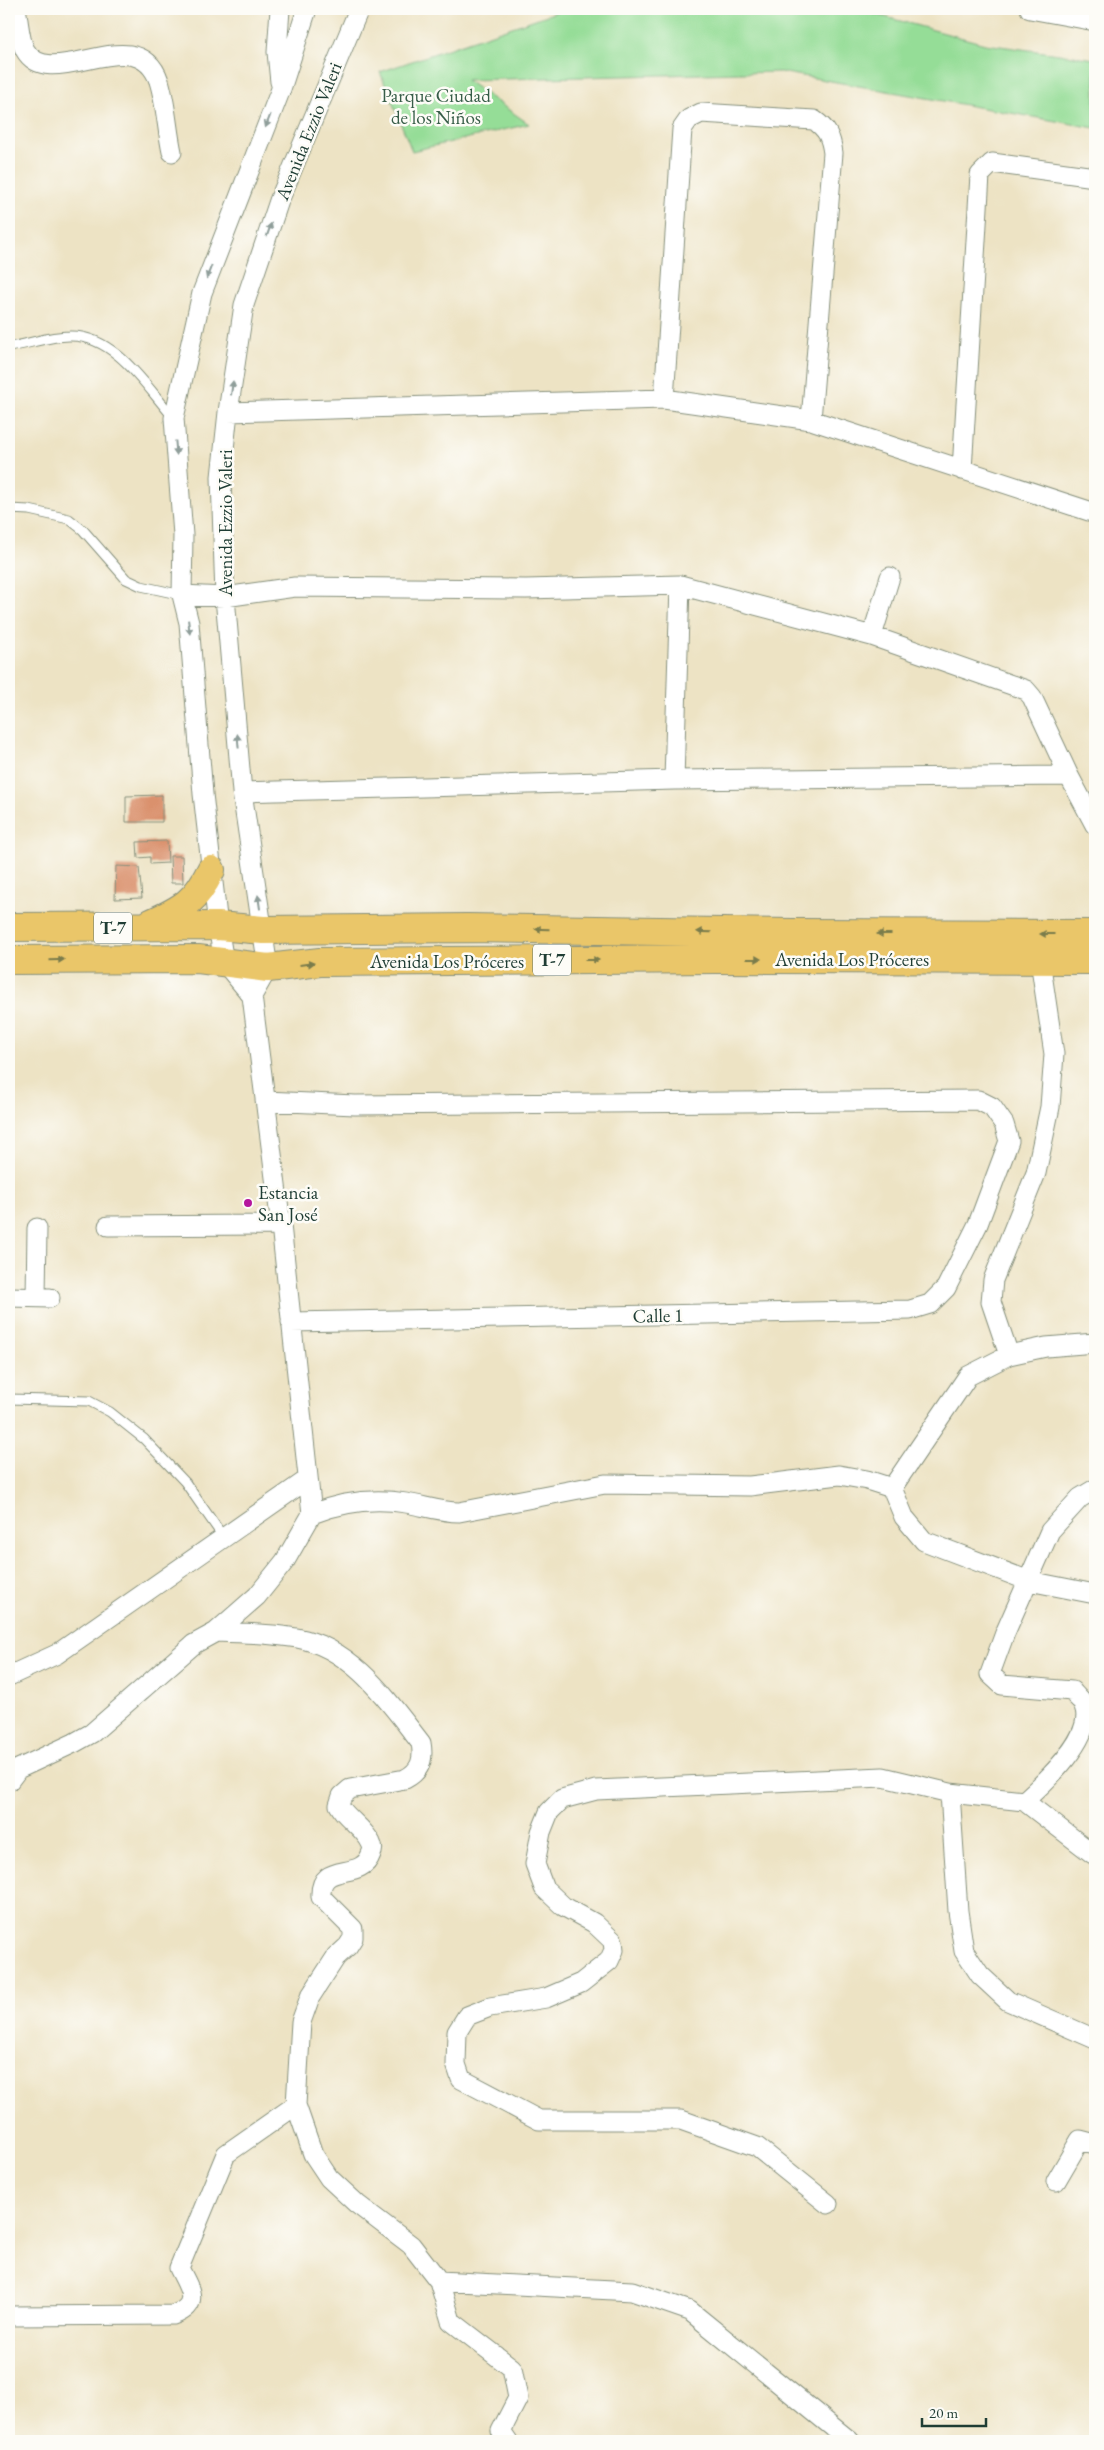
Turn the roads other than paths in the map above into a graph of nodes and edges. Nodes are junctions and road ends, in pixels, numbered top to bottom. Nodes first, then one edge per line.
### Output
1 (16, 9) edge
2 (280, 9) edge
3 (307, 9) edge
4 (359, 9) edge
5 (1030, 9) edge
6 (1095, 21) edge
7 (281, 89) junction
8 (172, 152) dead end
9 (1095, 178) edge
10 (9, 347) edge
11 (664, 399) junction
12 (228, 412) junction
13 (174, 418) junction
14 (811, 420) junction
15 (962, 470) junction
16 (9, 510) edge
17 (1095, 513) edge
18 (890, 577) dead end
19 (680, 585) junction
20 (182, 595) junction
21 (225, 597) junction
22 (872, 636) junction
23 (1069, 776) junction
24 (674, 780) junction
25 (242, 792) junction
26 (1095, 825) edge
27 (211, 870) junction
28 (218, 926) junction
29 (9, 927) edge
30 (142, 928) junction
31 (263, 930) junction
32 (1095, 934) edge
33 (9, 960) edge
34 (1040, 960) junction
35 (1095, 960) edge
36 (224, 962) junction
37 (268, 968) junction
38 (252, 996) junction
39 (266, 1100) junction
40 (281, 1225) junction
41 (108, 1226) dead end
42 (37, 1228) dead end
43 (9, 1297) edge
44 (291, 1322) junction
45 (1095, 1344) edge
46 (1009, 1355) junction
47 (9, 1399) edge
48 (308, 1479) junction
49 (892, 1488) junction
50 (1095, 1489) edge
51 (312, 1514) junction
52 (224, 1538) junction
53 (1029, 1581) junction
54 (1095, 1594) edge
55 (216, 1632) junction
56 (9, 1676) edge
57 (9, 1781) edge
58 (950, 1793) junction
59 (1024, 1802) junction
60 (1093, 1854) dead end
61 (1095, 2039) edge
62 (296, 2105) junction
63 (1095, 2144) edge
64 (1056, 2181) dead end
65 (828, 2204) dead end
66 (439, 2281) junction
67 (9, 2316) edge
68 (508, 2441) edge
69 (850, 2441) edge

1 - 8 street
2 - 7 street
3 - 7 street
12 -> 4 street, Avenida Ezzio Valeri
5 - 6 street
7 -> 13 street
9 - 15 street
10 - 13 lane
11 - 12 street
11 - 14 street
11 - 14 street
12 - 21 street, Avenida Ezzio Valeri
13 -> 20 street
14 - 15 street
15 - 17 street
16 - 20 lane
18 - 22 street
19 - 21 street
19 - 22 street
19 - 24 street
20 - 21 street
20 -> 27 street
25 -> 21 street, Avenida Ezzio Valeri
22 - 23 street
23 - 24 street
23 - 26 street
24 - 25 street
31 -> 25 street, Avenida Ezzio Valeri
27 - 28 street
27 - 30 highway
28 - 30 highway, Avenida Los Próceres / T-7
28 - 31 highway, Avenida Los Próceres / T-7
28 - 36 street
29 - 30 highway, Avenida Los Próceres / T-7
32 -> 31 highway, Avenida Los Próceres / T-7
31 - 37 street, Avenida Ezzio Valeri
33 -> 36 highway, Avenida Los Próceres / T-7
34 - 35 highway, Avenida Los Próceres / T-7
37 -> 34 highway, Avenida Los Próceres / T-7
34 - 46 street
36 - 37 highway, Avenida Los Próceres / T-7
36 - 38 street
37 - 38 street
38 - 39 street
39 - 40 street
39 - 44 street, Calle 1
40 - 41 street
40 - 44 street
42 - 43 street
44 - 48 street
45 - 46 street
46 - 49 street
47 - 52 lane
48 - 51 street
48 - 52 street
49 - 51 street
49 - 53 street
50 - 53 street
51 - 55 street
52 - 56 street
53 - 54 street
53 - 59 street
55 - 57 street
55 - 62 street
58 - 59 street
58 - 61 street
58 - 65 street
59 - 60 street
62 - 66 street
62 - 67 street
63 - 64 street
66 - 68 street
66 - 69 street

